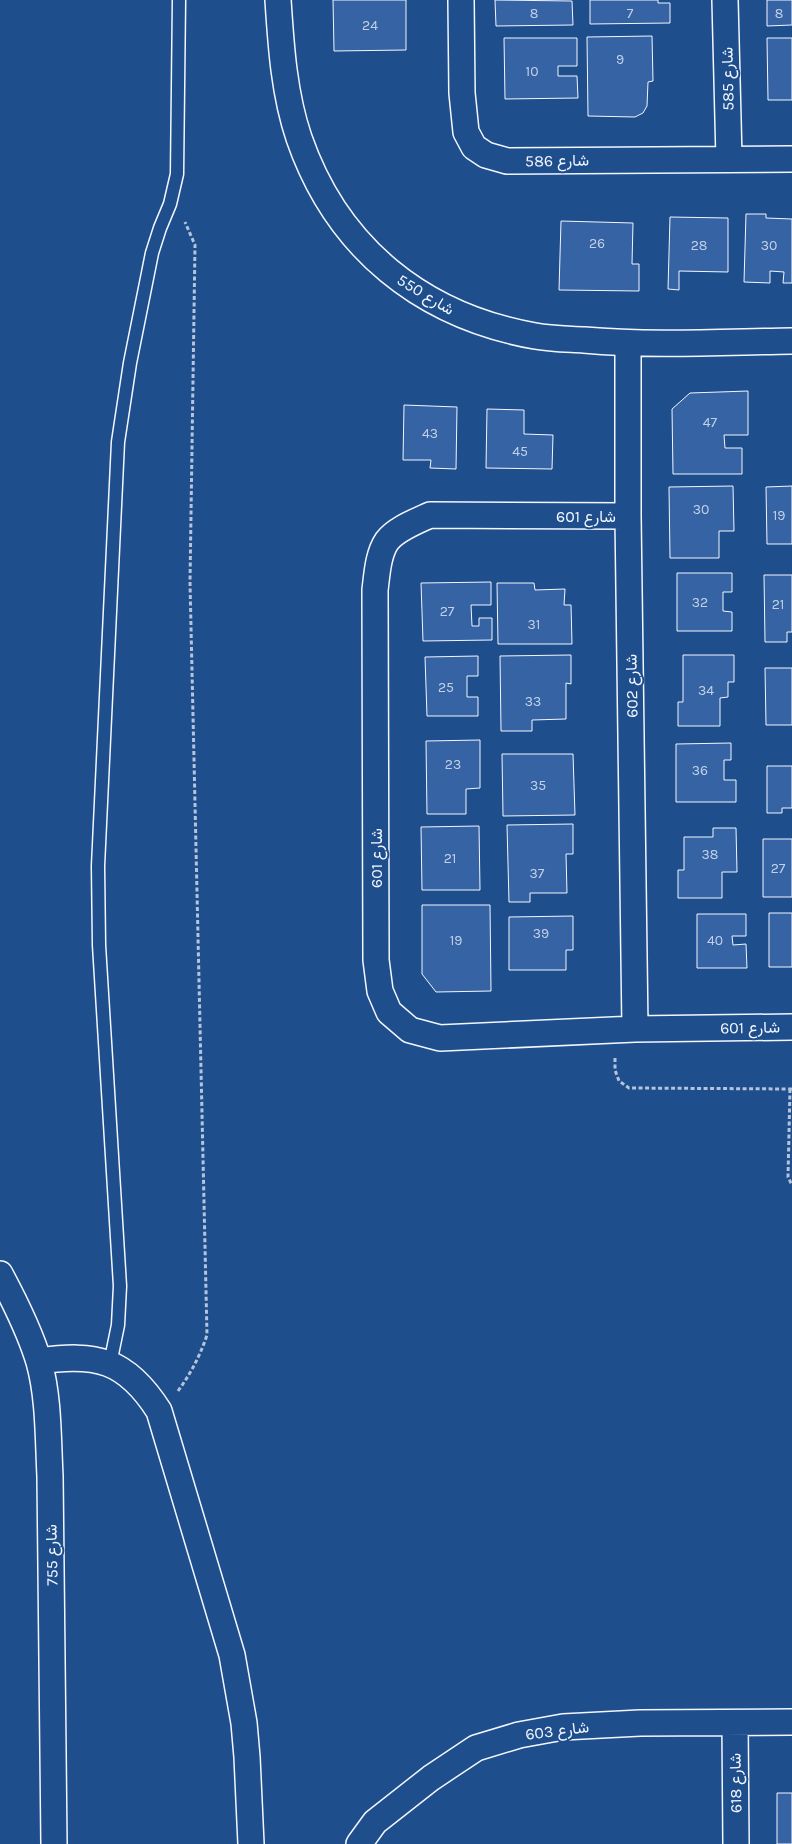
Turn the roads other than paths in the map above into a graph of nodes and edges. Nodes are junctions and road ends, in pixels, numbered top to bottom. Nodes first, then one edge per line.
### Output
1 (179, 0) edge
2 (278, 0) edge
3 (461, 0) edge
4 (725, 0) edge
5 (729, 159) junction
6 (792, 159) edge
7 (792, 341) edge
8 (628, 344) junction
9 (628, 516) junction
10 (792, 1027) edge
11 (625, 1029) junction
12 (0, 1274) edge
13 (39, 1361) junction
14 (110, 1364) junction
15 (792, 1722) edge
16 (735, 1723) junction
17 (54, 1844) edge
18 (251, 1844) edge
19 (359, 1844) edge
20 (736, 1844) edge

1 - 14 lane
2 - 8 street, شارع 550
3 - 5 street, شارع 586
4 - 5 street, شارع 585
5 - 6 street, شارع 586
7 - 8 street, شارع 550
8 - 9 street, شارع 602
9 - 11 street, شارع 602
9 - 11 street, شارع 601
10 - 11 street, شارع 601
12 - 13 street, شارع 755
13 - 14 street
13 - 17 street, شارع 755
14 - 18 street
15 - 16 street, شارع 603
16 - 19 street, شارع 603
16 - 20 street, شارع 618

